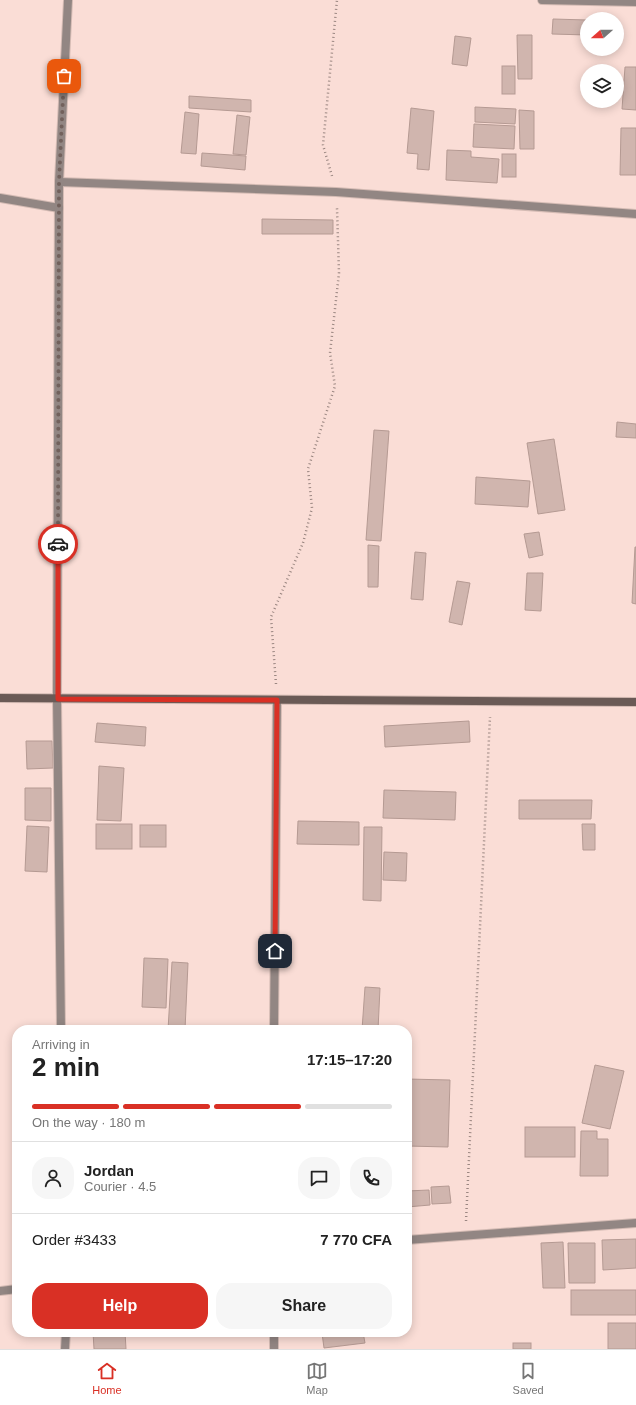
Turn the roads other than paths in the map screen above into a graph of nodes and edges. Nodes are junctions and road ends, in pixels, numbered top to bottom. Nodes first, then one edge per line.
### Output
1 (68, 0) edge
2 (542, 0) edge
3 (636, 2) edge
4 (59, 182) junction
5 (0, 198) edge
6 (59, 208) junction
7 (636, 214) edge
8 (0, 698) edge
9 (58, 699) junction
10 (277, 700) junction
11 (636, 702) edge
12 (61, 1025) edge
13 (274, 1025) edge
14 (636, 1223) edge
15 (412, 1240) edge
16 (12, 1290) edge
17 (0, 1291) edge
18 (66, 1337) edge
19 (274, 1337) edge
20 (66, 1349) edge
21 (274, 1349) edge

1 - 4 street
2 - 3 street
4 - 6 street
4 - 7 street
5 - 6 street
6 - 9 street
8 - 9 street
9 - 10 street
9 - 12 street
10 - 11 street
10 - 13 street
14 - 15 street
16 - 17 street
18 - 20 street
19 - 21 street

